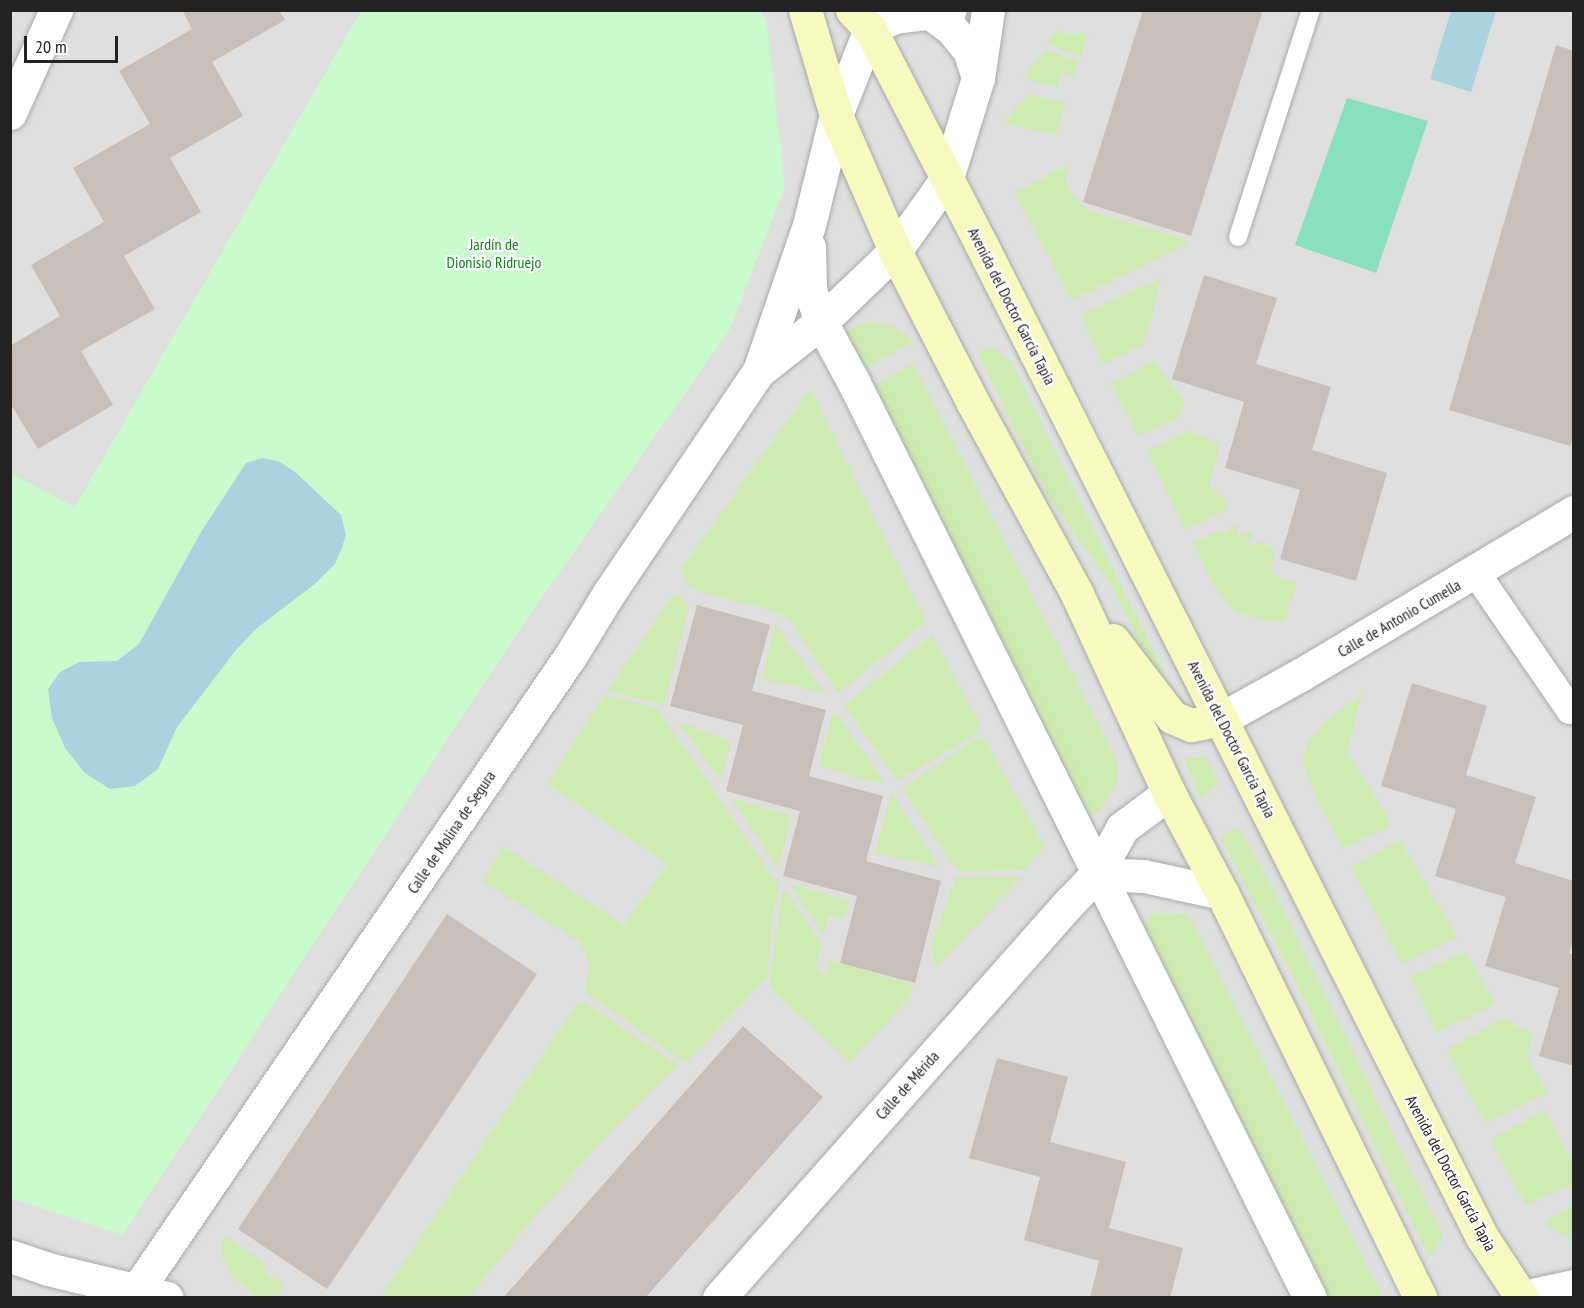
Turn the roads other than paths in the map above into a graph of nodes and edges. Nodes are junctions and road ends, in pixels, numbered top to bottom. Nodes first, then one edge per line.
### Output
1 (56, 10) edge
2 (805, 10) edge
3 (988, 10) edge
4 (1311, 10) edge
5 (940, 12) edge
6 (861, 20) edge
7 (978, 78) junction
8 (15, 92) edge
9 (836, 115) junction
10 (947, 178) junction
11 (1238, 237) dead end
12 (809, 238) junction
13 (895, 251) junction
14 (865, 278) junction
15 (821, 322) junction
16 (759, 370) junction
17 (1574, 512) edge
18 (1476, 573) junction
19 (1077, 594) junction
20 (1574, 710) edge
21 (1221, 719) junction
22 (1169, 793) junction
23 (1097, 874) junction
24 (1222, 893) junction
25 (10, 1256) edge
26 (1574, 1286) edge
27 (138, 1293) edge
28 (1520, 1297) edge
29 (719, 1298) edge
30 (1310, 1298) edge
31 (1420, 1298) edge

1 - 8 street
2 - 9 main road
3 - 7 street
4 - 11 lane
5 - 6 street
5 - 7 street
6 - 9 street, Calle de Molina de Segura
6 - 10 main road, Avenida del Doctor García Tapia
7 - 10 street
9 - 12 street, Calle de Molina de Segura
9 - 13 main road
10 - 13 street
10 - 21 main road, Avenida del Doctor García Tapia
12 - 14 street
12 - 15 street, Calle de Molina de Segura
12 - 16 street, Calle de Molina de Segura
13 - 14 street, Calle de Molina de Segura
13 - 19 main road
14 - 15 street, Calle de Molina de Segura
15 - 16 street, Calle de Molina de Segura
15 - 23 street
16 - 27 street, Calle de Molina de Segura
17 - 18 street, Calle de Antonio Cumella
18 - 20 street
18 - 21 street, Calle de Antonio Cumella
19 - 21 main road
19 - 22 main road
21 - 28 main road, Avenida del Doctor García Tapia
22 - 23 street, Calle de Mérida
22 - 24 main road
23 - 24 street
23 - 29 street, Calle de Mérida
23 - 30 street
24 - 31 main road
25 - 27 street
26 - 28 street

